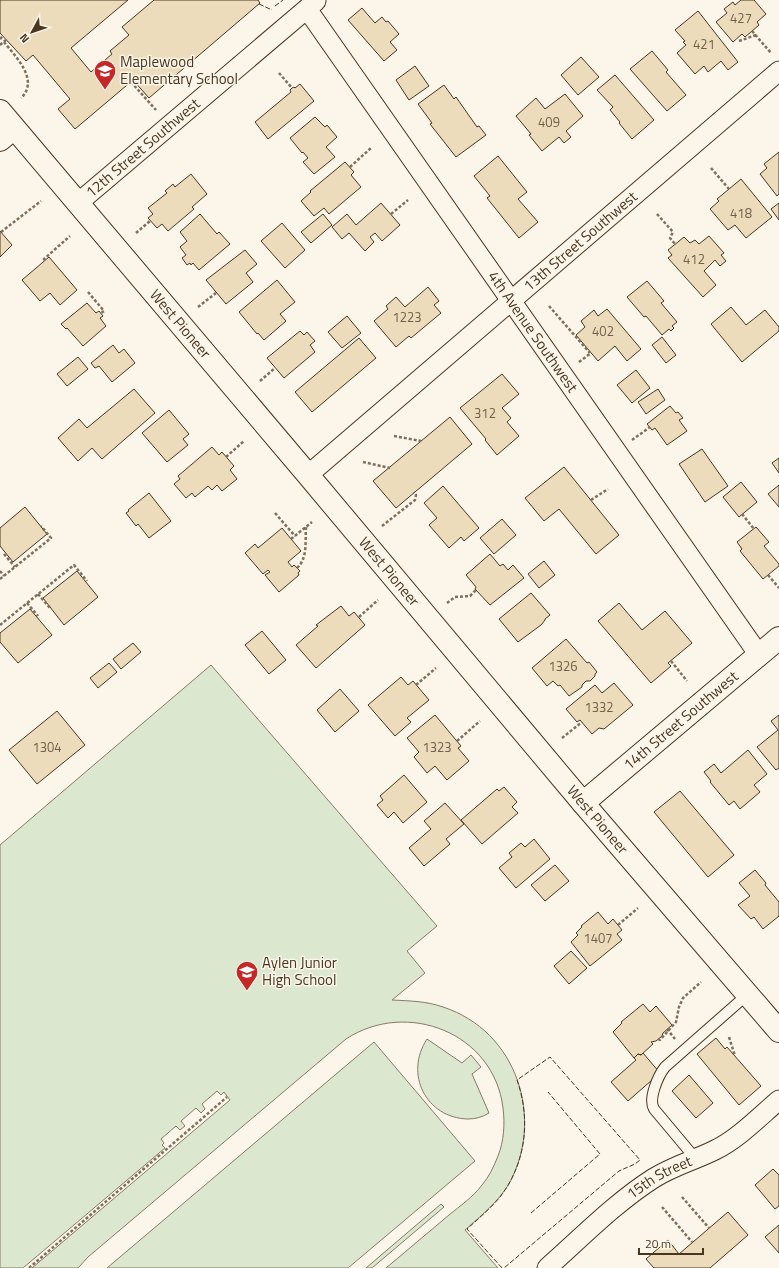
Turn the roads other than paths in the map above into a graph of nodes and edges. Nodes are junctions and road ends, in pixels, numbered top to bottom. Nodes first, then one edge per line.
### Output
1 (312, 4) edge
2 (777, 64) edge
3 (0, 111) edge
4 (7, 134) edge
5 (78, 203) junction
6 (511, 300) junction
7 (308, 474) junction
8 (779, 638) edge
9 (759, 655) junction
10 (583, 803) junction
11 (748, 994) junction
12 (779, 1030) edge
13 (779, 1100) edge
14 (695, 1158) junction
15 (547, 1268) edge

1 - 5 street, 12th Street Southwest
1 - 6 street, 4th Avenue Southwest
2 - 6 street, 13th Street Southwest
3 - 4 main road, West Pioneer
4 - 5 main road, West Pioneer
5 - 7 main road, West Pioneer
6 - 7 street, 13th Street Southwest
6 - 9 street, 4th Avenue Southwest
7 - 10 main road, West Pioneer
8 - 9 main road, 14th Street Southwest
9 - 10 main road, 14th Street Southwest
10 - 11 main road, West Pioneer
11 - 12 main road, West Pioneer
11 - 14 lane
13 - 14 street, 15th Street
14 - 15 street, 15th Street

